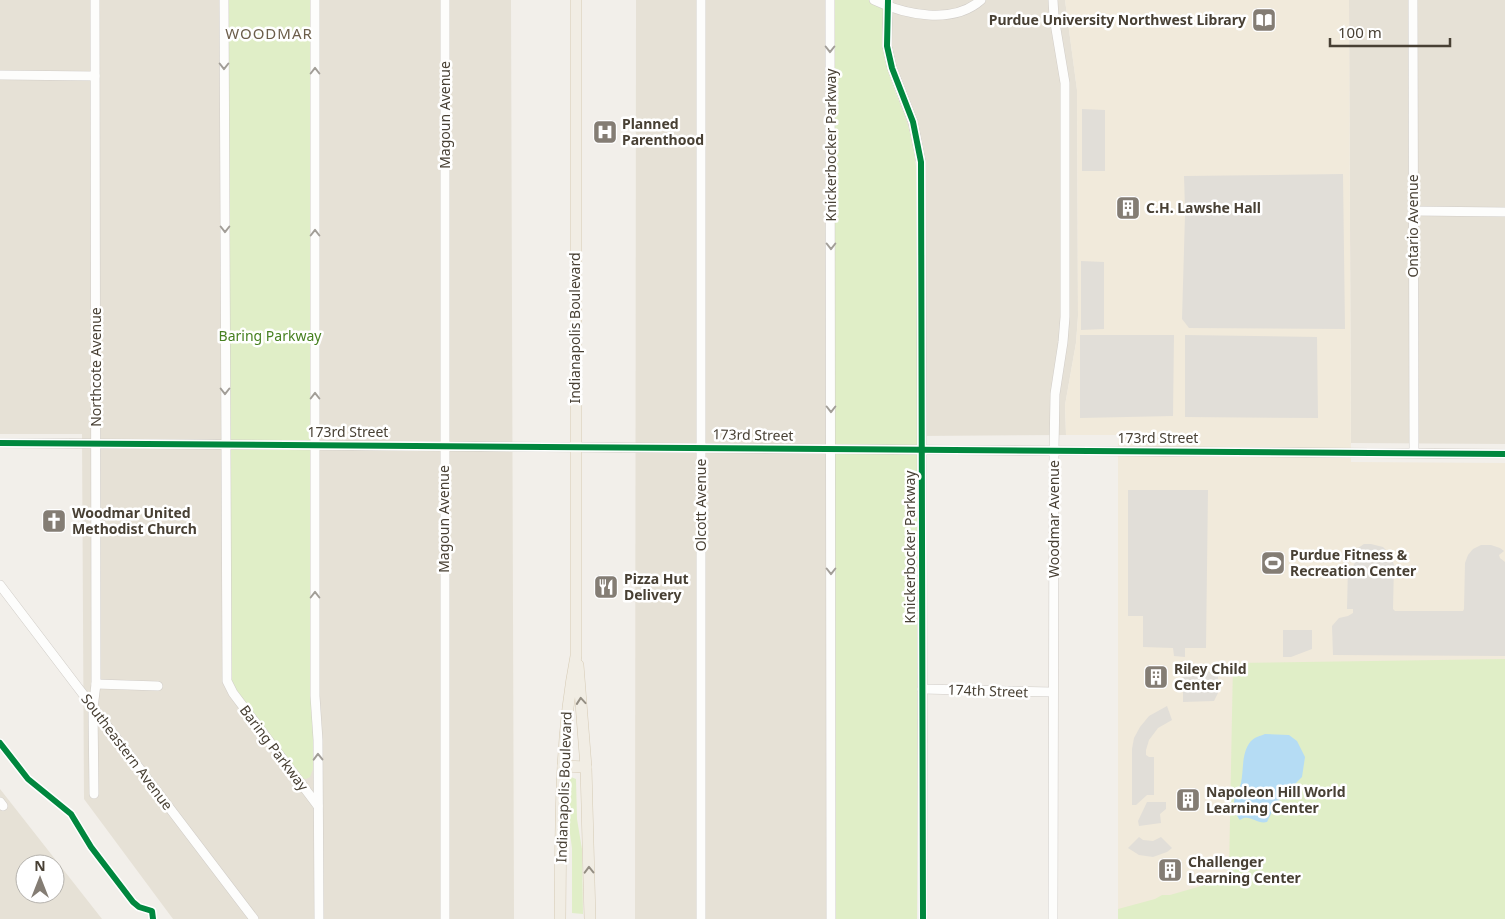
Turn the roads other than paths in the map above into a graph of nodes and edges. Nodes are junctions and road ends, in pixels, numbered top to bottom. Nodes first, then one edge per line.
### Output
1 (95, 0) edge
2 (224, 0) edge
3 (315, 0) edge
4 (445, 0) edge
5 (576, 0) edge
6 (701, 0) edge
7 (830, 0) edge
8 (874, 0) edge
9 (981, 0) edge
10 (1053, 0) edge
11 (1413, 0) edge
12 (888, 3) edge
13 (0, 75) edge
14 (95, 76) junction
15 (1413, 211) junction
16 (1505, 212) edge
17 (0, 443) edge
18 (96, 444) junction
19 (225, 444) junction
20 (315, 445) junction
21 (444, 445) junction
22 (575, 446) junction
23 (701, 447) junction
24 (831, 449) junction
25 (922, 450) junction
26 (1054, 450) junction
27 (1414, 453) junction
28 (1505, 454) edge
29 (0, 586) edge
30 (576, 656) junction
31 (96, 684) junction
32 (158, 686) dead end
33 (922, 689) junction
34 (1054, 692) junction
35 (93, 708) junction
36 (566, 723) junction
37 (583, 723) junction
38 (563, 766) junction
39 (586, 767) junction
40 (94, 794) dead end
41 (318, 806) junction
42 (254, 919) edge
43 (319, 919) edge
44 (445, 919) edge
45 (560, 919) edge
46 (590, 919) edge
47 (701, 919) edge
48 (831, 919) edge
49 (923, 919) edge
50 (1053, 919) edge

1 - 14 street, Northcote Avenue
2 -> 19 street, Baring Parkway
20 -> 3 street, Baring Parkway
4 - 21 street, Magoun Avenue
5 - 22 main road, Indianapolis Boulevard
6 - 23 street, Olcott Avenue
7 -> 24 street, Knickerbocker Parkway
8 - 12 street
9 - 12 street
10 - 26 street, Woodmar Avenue
11 - 15 street, Ontario Avenue
12 - 25 street, Knickerbocker Parkway
13 - 14 street
14 - 18 street, Northcote Avenue
15 - 16 street
15 - 27 street, Ontario Avenue
17 - 18 street, 173rd Street
18 - 19 street, 173rd Street
18 - 31 street, Northcote Avenue
19 - 20 street, 173rd Street
19 - 41 street, Baring Parkway
20 - 21 street, 173rd Street
41 -> 20 street, Baring Parkway
21 - 22 street, 173rd Street
21 - 44 street, Magoun Avenue
22 - 23 street, 173rd Street
22 - 30 main road, Indianapolis Boulevard
23 - 24 street, 173rd Street
23 - 47 street, Olcott Avenue
24 - 25 street, 173rd Street
24 -> 48 street, Knickerbocker Parkway
25 - 26 street, 173rd Street
25 - 33 street, Knickerbocker Parkway
26 - 27 street, 173rd Street
26 - 34 street, Woodmar Avenue
27 - 28 street, 173rd Street
29 - 35 street, Southeastern Avenue
30 - 36 main road, Indianapolis Boulevard
37 -> 30 main road, Indianapolis Boulevard
31 - 32 street
31 - 35 street, Northcote Avenue
33 - 34 street, 174th Street
33 - 49 street, Knickerbocker Parkway
34 - 50 street, Woodmar Avenue
35 - 40 street, Northcote Avenue
35 - 42 street, Southeastern Avenue
36 - 37 main road
36 - 38 main road, Indianapolis Boulevard
37 - 39 main road, Indianapolis Boulevard
38 - 39 main road
38 - 45 main road, Indianapolis Boulevard
46 -> 39 main road, Indianapolis Boulevard
41 - 43 street, Baring Parkway

